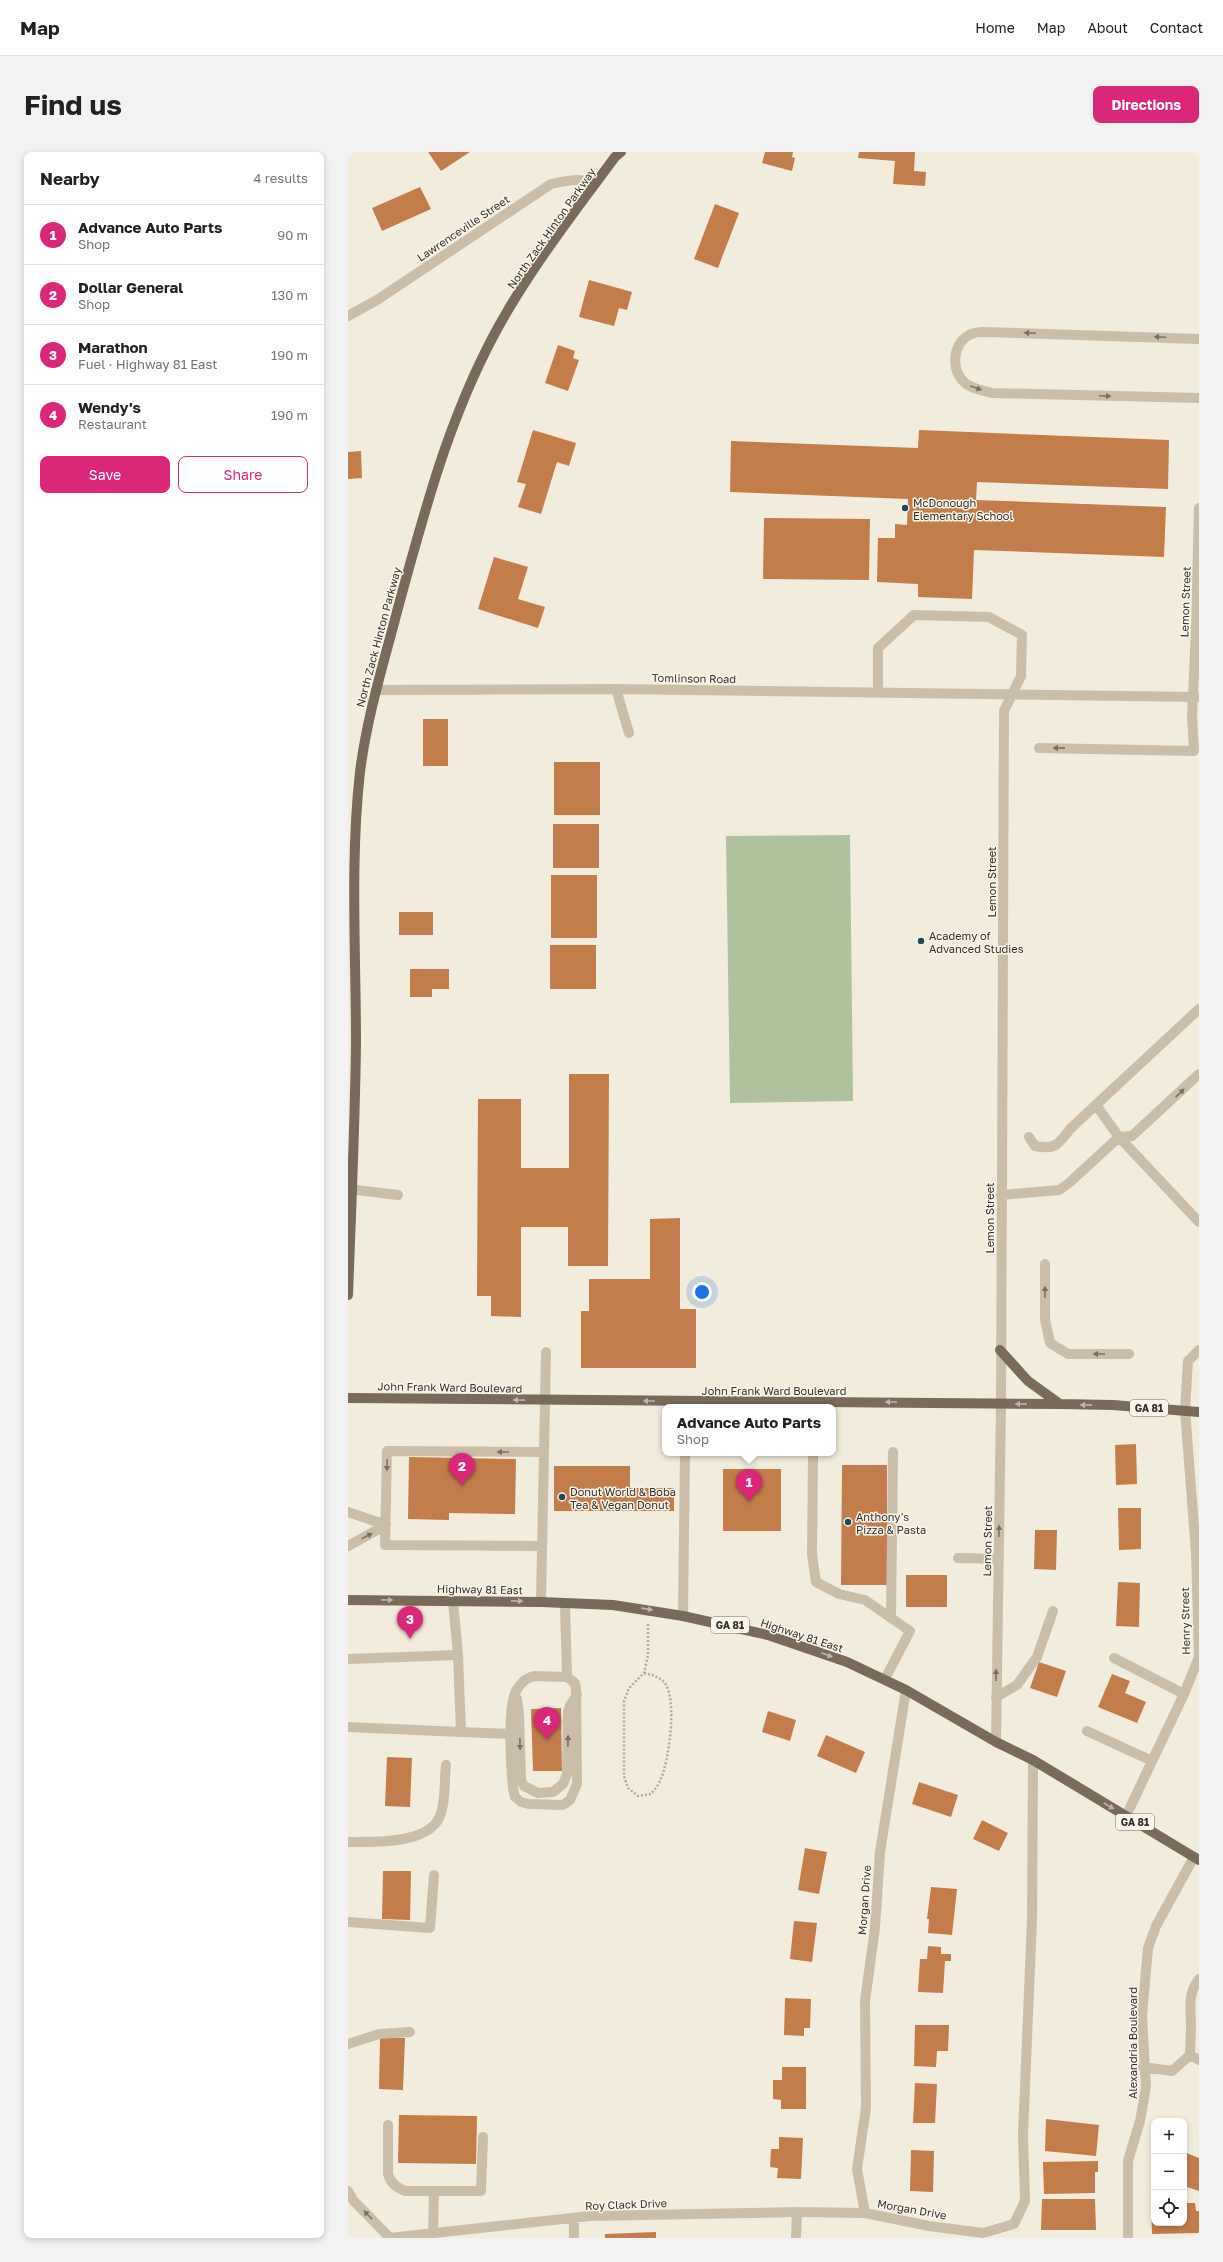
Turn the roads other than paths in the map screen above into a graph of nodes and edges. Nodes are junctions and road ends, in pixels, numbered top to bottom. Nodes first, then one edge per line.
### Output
1 (616, 154) edge
2 (596, 183) junction
3 (348, 316) edge
4 (1199, 339) edge
5 (1199, 398) edge
6 (1199, 508) edge
7 (1199, 540) edge
8 (616, 689) junction
9 (376, 690) junction
10 (878, 693) junction
11 (1012, 695) junction
12 (1196, 697) edge
13 (629, 733) dead end
14 (1039, 748) dead end
15 (1197, 751) edge
16 (1199, 1009) edge
17 (1199, 1074) edge
18 (1096, 1105) junction
19 (1029, 1137) dead end
20 (1119, 1137) junction
21 (350, 1190) edge
22 (398, 1194) dead end
23 (1001, 1195) junction
24 (1199, 1222) edge
25 (1045, 1264) dead end
26 (348, 1295) edge
27 (1000, 1350) junction
28 (1199, 1350) edge
29 (546, 1352) dead end
30 (1129, 1354) dead end
31 (348, 1398) edge
32 (544, 1400) junction
33 (1001, 1403) junction
34 (685, 1404) edge
35 (813, 1404) edge
36 (1060, 1404) junction
37 (1185, 1410) junction
38 (1199, 1412) edge
39 (542, 1452) junction
40 (893, 1452) dead end
41 (685, 1456) edge
42 (813, 1456) edge
43 (348, 1512) edge
44 (386, 1525) junction
45 (348, 1546) edge
46 (541, 1546) junction
47 (958, 1558) dead end
48 (999, 1559) junction
49 (348, 1600) edge
50 (453, 1601) junction
51 (541, 1602) junction
52 (565, 1604) junction
53 (1053, 1611) dead end
54 (684, 1616) junction
55 (891, 1618) junction
56 (458, 1655) junction
57 (1114, 1658) dead end
58 (348, 1659) edge
59 (568, 1677) junction
60 (886, 1679) junction
61 (906, 1690) junction
62 (516, 1692) junction
63 (1184, 1694) junction
64 (577, 1695) junction
65 (996, 1697) junction
66 (348, 1727) edge
67 (1087, 1731) dead end
68 (461, 1732) junction
69 (511, 1734) junction
70 (996, 1742) junction
71 (1033, 1760) junction
72 (1152, 1761) junction
73 (446, 1765) dead end
74 (1126, 1816) junction
75 (348, 1842) edge
76 (1196, 1859) edge
77 (434, 1875) dead end
78 (348, 1922) edge
79 (1199, 1979) edge
80 (410, 2032) dead end
81 (348, 2044) edge
82 (1190, 2055) junction
83 (1199, 2060) edge
84 (1143, 2067) junction
85 (388, 2124) dead end
86 (483, 2137) dead end
87 (348, 2191) edge
88 (434, 2191) junction
89 (797, 2212) junction
90 (865, 2213) junction
91 (574, 2218) junction
92 (433, 2234) junction
93 (389, 2238) edge
94 (574, 2238) edge
95 (796, 2238) edge
96 (1128, 2238) edge

1 - 2 main road, North Zack Hinton Parkway
2 - 3 street, Lawrenceville Street
2 - 9 main road, North Zack Hinton Parkway
4 -> 5 street
6 - 7 street, Lemon Street
7 - 12 street, Lemon Street
8 - 9 street, Tomlinson Road
8 - 10 street, Tomlinson Road
8 - 13 street
9 - 21 main road, North Zack Hinton Parkway
10 - 11 street, Tomlinson Road
10 - 11 street, Lemon Street
11 - 12 street, Tomlinson Road
11 - 23 street, Lemon Street
12 - 15 street, Lemon Street
15 -> 14 street
16 - 18 street
20 -> 17 street
18 - 19 street
18 - 20 street
20 - 23 street
20 - 24 street
21 - 22 street
21 - 26 main road, North Zack Hinton Parkway
23 - 27 street, Lemon Street
30 -> 25 street
27 - 33 street, Lemon Street
27 - 36 main road
28 - 37 street, Henry Street
29 - 32 street
32 -> 31 main road, John Frank Ward Boulevard / GA 81
34 -> 32 main road, John Frank Ward Boulevard / GA 81
32 - 39 street
33 -> 35 main road, John Frank Ward Boulevard / GA 81
36 -> 33 main road, John Frank Ward Boulevard / GA 81
48 -> 33 street, Lemon Street
34 - 35 main road, John Frank Ward Boulevard / GA 81
37 -> 36 main road, John Frank Ward Boulevard / GA 81
37 - 38 main road, John Frank Ward Boulevard / GA 81
37 - 63 street, Henry Street
39 -> 44 street
39 - 46 street
40 - 55 street
41 - 54 street
42 - 55 street
43 - 44 street
45 -> 44 street
44 - 46 street
46 - 51 street
47 - 48 street
65 -> 48 street, Lemon Street
49 -> 50 main road, Highway 81 East / GA 81
50 -> 51 main road, Highway 81 East / GA 81
50 - 56 street
51 - 52 main road, Highway 81 East / GA 81
52 -> 54 main road, Highway 81 East / GA 81
52 - 59 street
53 - 65 street
54 -> 60 main road, Highway 81 East / GA 81
55 - 60 street
56 - 58 street
56 - 68 street
57 - 63 street
59 - 62 street
59 - 64 street
60 - 61 main road, Highway 81 East / GA 81
61 - 70 main road, Highway 81 East / GA 81
61 - 90 street, Morgan Drive
62 -> 64 street
62 - 69 street
63 - 72 street, Henry Street
64 - 69 street
65 - 70 street, Lemon Street
66 - 68 street
67 - 72 street
68 - 69 street
70 - 71 main road, Highway 81 East / GA 81
71 -> 74 main road, Highway 81 East / GA 81
71 - 90 street, Morgan Drive
72 - 74 street, Henry Street
73 - 75 street
74 - 76 main road, Highway 81 East / GA 81
76 - 84 street, Alexandria Boulevard
77 - 78 street
79 - 82 street
80 - 81 street
82 - 83 street
82 - 84 street
84 - 96 street, Alexandria Boulevard
85 - 88 street
86 - 88 street
93 -> 87 street
88 - 92 street
89 - 90 street, Roy Clack Drive
89 - 91 street, Roy Clack Drive
89 - 95 street
91 - 92 street, Roy Clack Drive
91 - 94 street
92 - 93 street, Roy Clack Drive

